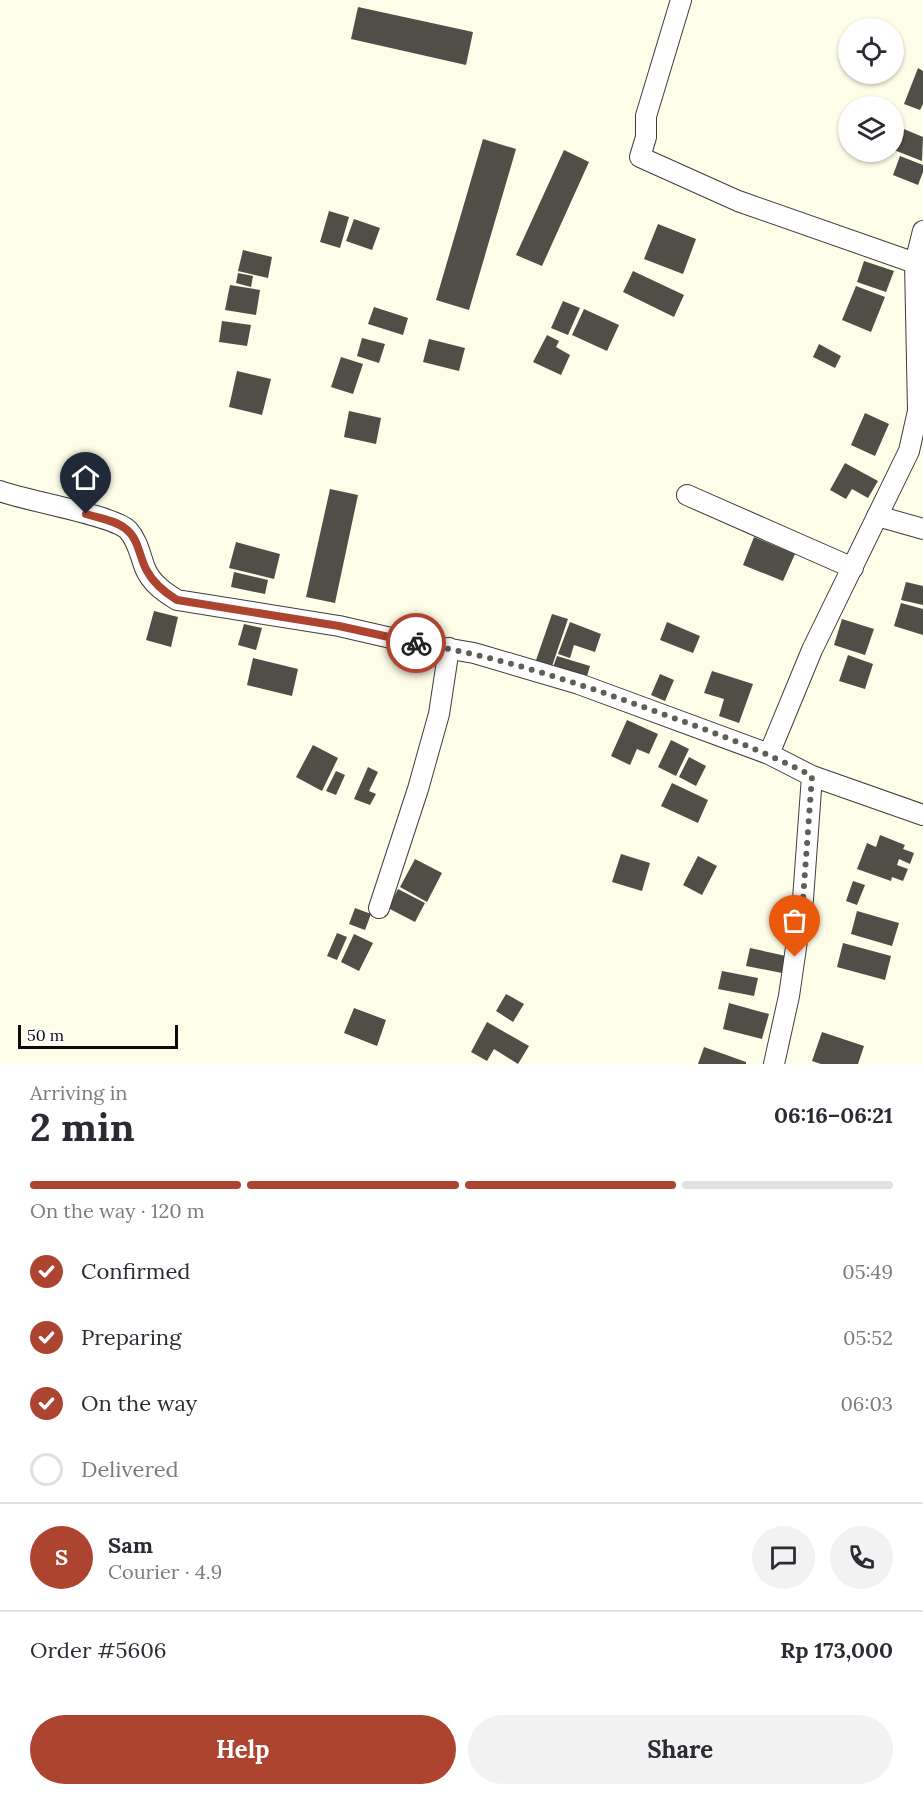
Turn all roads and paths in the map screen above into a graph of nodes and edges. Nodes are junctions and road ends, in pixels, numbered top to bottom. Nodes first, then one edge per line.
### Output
1 (681, 0) edge
2 (923, 231) edge
3 (915, 262) junction
4 (0, 491) edge
5 (687, 495) dead end
6 (877, 516) junction
7 (923, 529) edge
8 (853, 568) junction
9 (449, 648) junction
10 (769, 754) junction
11 (812, 776) junction
12 (923, 815) edge
13 (379, 908) dead end
14 (774, 1064) edge

1 - 3 street
2 - 3 street
3 - 6 street
4 - 9 street
5 - 8 street
6 - 7 street
6 - 8 street
8 - 10 street
9 - 10 street
9 - 13 street
10 - 11 street
11 - 12 street
11 - 14 street

